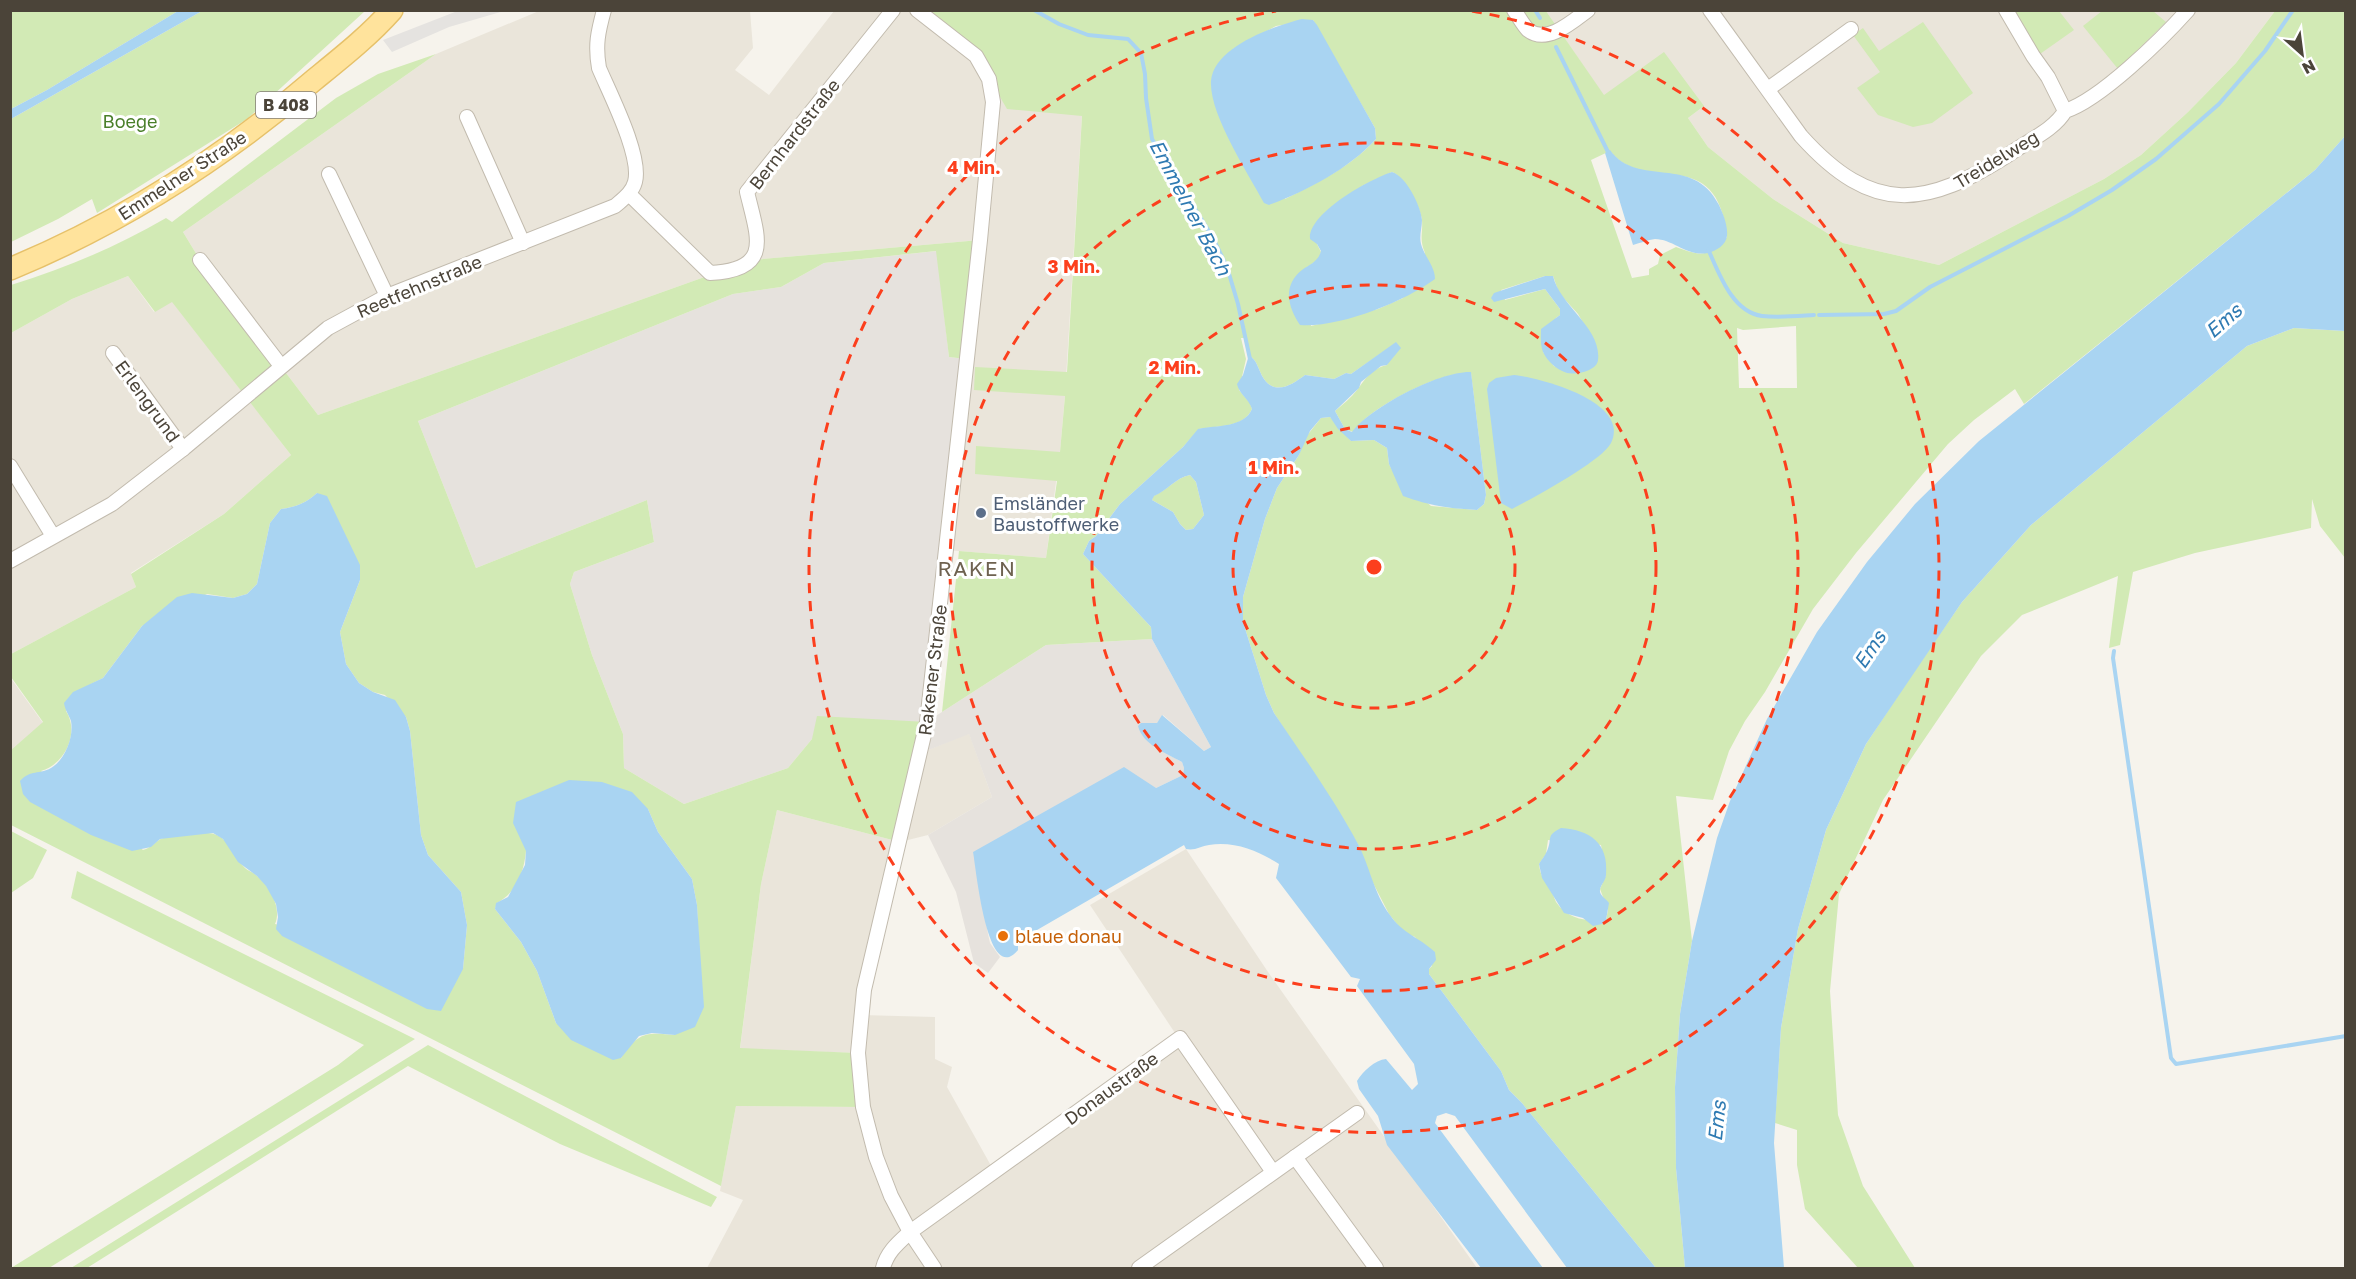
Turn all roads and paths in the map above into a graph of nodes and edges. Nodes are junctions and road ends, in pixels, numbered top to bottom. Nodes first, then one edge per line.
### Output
1 (392, 10) edge
2 (603, 10) edge
3 (893, 10) edge
4 (917, 10) edge
5 (1514, 10) edge
6 (1588, 10) edge
7 (1710, 10) edge
8 (2006, 10) edge
9 (2188, 10) edge
10 (1851, 29) dead end
11 (1768, 89) junction
12 (2065, 111) junction
13 (467, 117) dead end
14 (329, 174) dead end
15 (629, 194) junction
16 (523, 243) junction
17 (200, 260) dead end
18 (10, 269) edge
19 (387, 296) junction
20 (113, 353) dead end
21 (281, 366) junction
22 (183, 449) junction
23 (10, 466) edge
24 (53, 536) junction
25 (10, 561) edge
26 (1357, 1113) dead end
27 (1296, 1157) junction
28 (1273, 1173) junction
29 (909, 1232) junction
30 (883, 1269) edge
31 (934, 1269) edge
32 (1140, 1269) edge
33 (1376, 1269) edge

1 - 18 main road, Emmelner Straße / B 408
2 - 15 street
3 - 15 street, Bernhardstraße
4 - 29 street, Rakener Straße
5 - 6 street
7 - 11 street, Treidelweg
8 - 12 street
9 - 12 street, Treidelweg
10 - 11 street
11 - 12 street, Treidelweg
13 - 16 street
14 - 19 street
15 - 16 street, Reetfehnstraße
16 - 19 street, Reetfehnstraße
17 - 21 street
19 - 21 street, Reetfehnstraße
20 - 22 street, Erlengrund
21 - 22 street, Reetfehnstraße
22 - 24 street, Reetfehnstraße
23 - 24 street
24 - 25 street, Reetfehnstraße
26 - 27 street
27 - 28 street
27 - 33 street
28 - 29 street, Donaustraße
28 - 32 street
29 - 30 street
29 - 31 street, Rakener Straße

